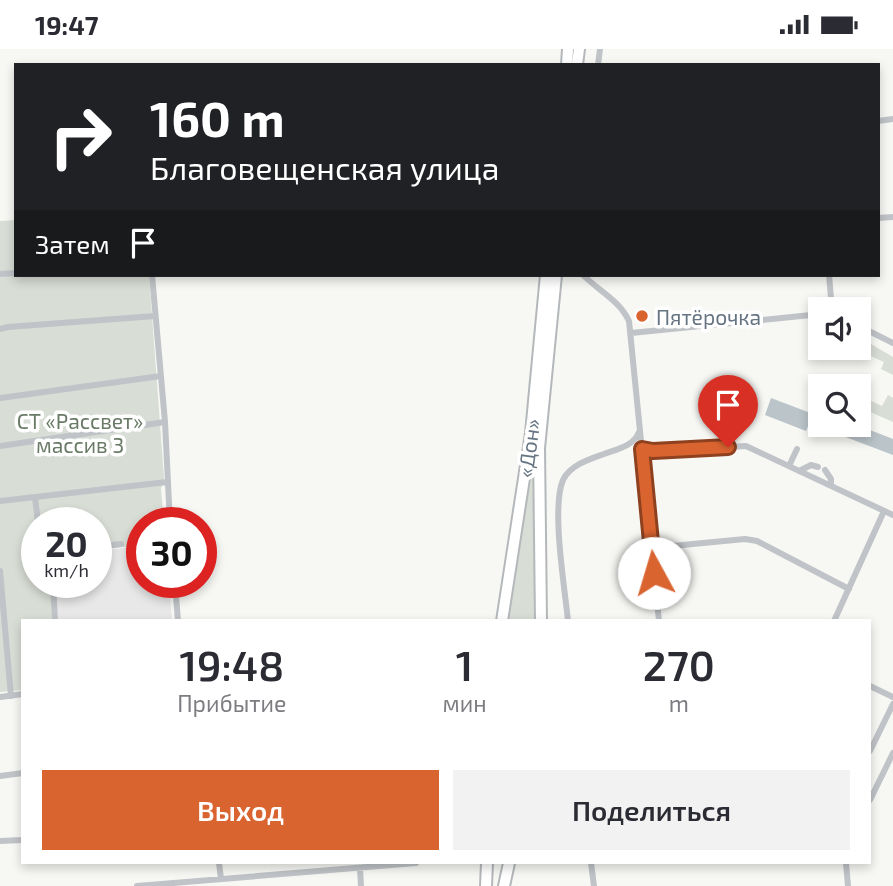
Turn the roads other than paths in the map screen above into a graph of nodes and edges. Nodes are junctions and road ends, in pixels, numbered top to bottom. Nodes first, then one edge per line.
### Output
1 (152, 277) edge
2 (546, 277) edge
3 (556, 277) edge
4 (585, 277) edge
5 (829, 277) edge
6 (831, 297) edge
7 (808, 315) edge
8 (155, 316) junction
9 (0, 329) edge
10 (871, 332) edge
11 (631, 333) junction
12 (893, 343) edge
13 (161, 376) junction
14 (0, 398) edge
15 (165, 422) junction
16 (639, 430) junction
17 (0, 446) edge
18 (642, 449) junction
19 (797, 449) dead end
20 (789, 466) junction
21 (799, 471) junction
22 (167, 482) junction
23 (831, 485) junction
24 (35, 497) junction
25 (0, 501) edge
26 (36, 507) edge
27 (169, 507) edge
28 (884, 511) junction
29 (893, 515) edge
30 (121, 544) dead end
31 (112, 545) edge
32 (651, 548) junction
33 (0, 571) edge
34 (849, 589) junction
35 (54, 598) edge
36 (176, 598) edge
37 (55, 619) edge
38 (178, 619) edge
39 (502, 619) edge
40 (541, 619) edge
41 (568, 619) edge
42 (659, 619) edge
43 (835, 619) edge
44 (871, 686) edge
45 (21, 694) edge
46 (11, 696) junction
47 (0, 697) edge
48 (893, 697) edge
49 (893, 704) edge
50 (871, 749) edge
51 (893, 753) edge
52 (21, 773) edge
53 (0, 776) edge
54 (871, 798) edge
55 (21, 840) edge
56 (0, 841) edge
57 (219, 864) edge
58 (405, 864) edge
59 (487, 864) edge
60 (509, 864) edge
61 (591, 864) edge
62 (846, 864) edge
63 (360, 868) junction
64 (270, 875) junction
65 (221, 879) junction
66 (200, 883) edge
67 (137, 886) edge
68 (271, 886) edge
69 (361, 886) edge
70 (486, 886) edge
71 (504, 886) edge
72 (594, 886) edge
73 (848, 886) edge

1 - 8 street
2 - 39 highway, «Дон»
3 - 40 highway, «Дон»
4 - 11 street
5 - 6 street
7 - 11 street
8 - 9 street
8 - 13 street
10 - 12 street
11 - 16 street
13 - 14 street
13 - 15 street
15 - 17 street
15 - 22 street
16 - 18 street
16 - 41 street
18 - 20 street
18 - 32 street
19 - 20 street
20 - 21 street
21 - 23 street
21 - 23 street
22 - 24 street
22 - 27 street
23 - 28 street
24 - 25 street
24 - 26 street
28 - 29 street
28 - 34 street
30 - 31 street
32 - 34 street
32 - 42 street
33 - 46 street
34 - 43 street
35 - 37 street
36 - 38 street
44 - 48 street
45 - 46 street
46 - 47 street
49 - 50 street
51 - 54 street
52 - 53 street
55 - 56 street
57 - 65 street
58 - 63 street
59 - 70 highway
60 - 71 highway
61 - 72 street
62 - 73 street
63 - 64 street
63 - 69 street
64 - 65 street
64 - 68 street
65 - 66 street
66 - 67 street

